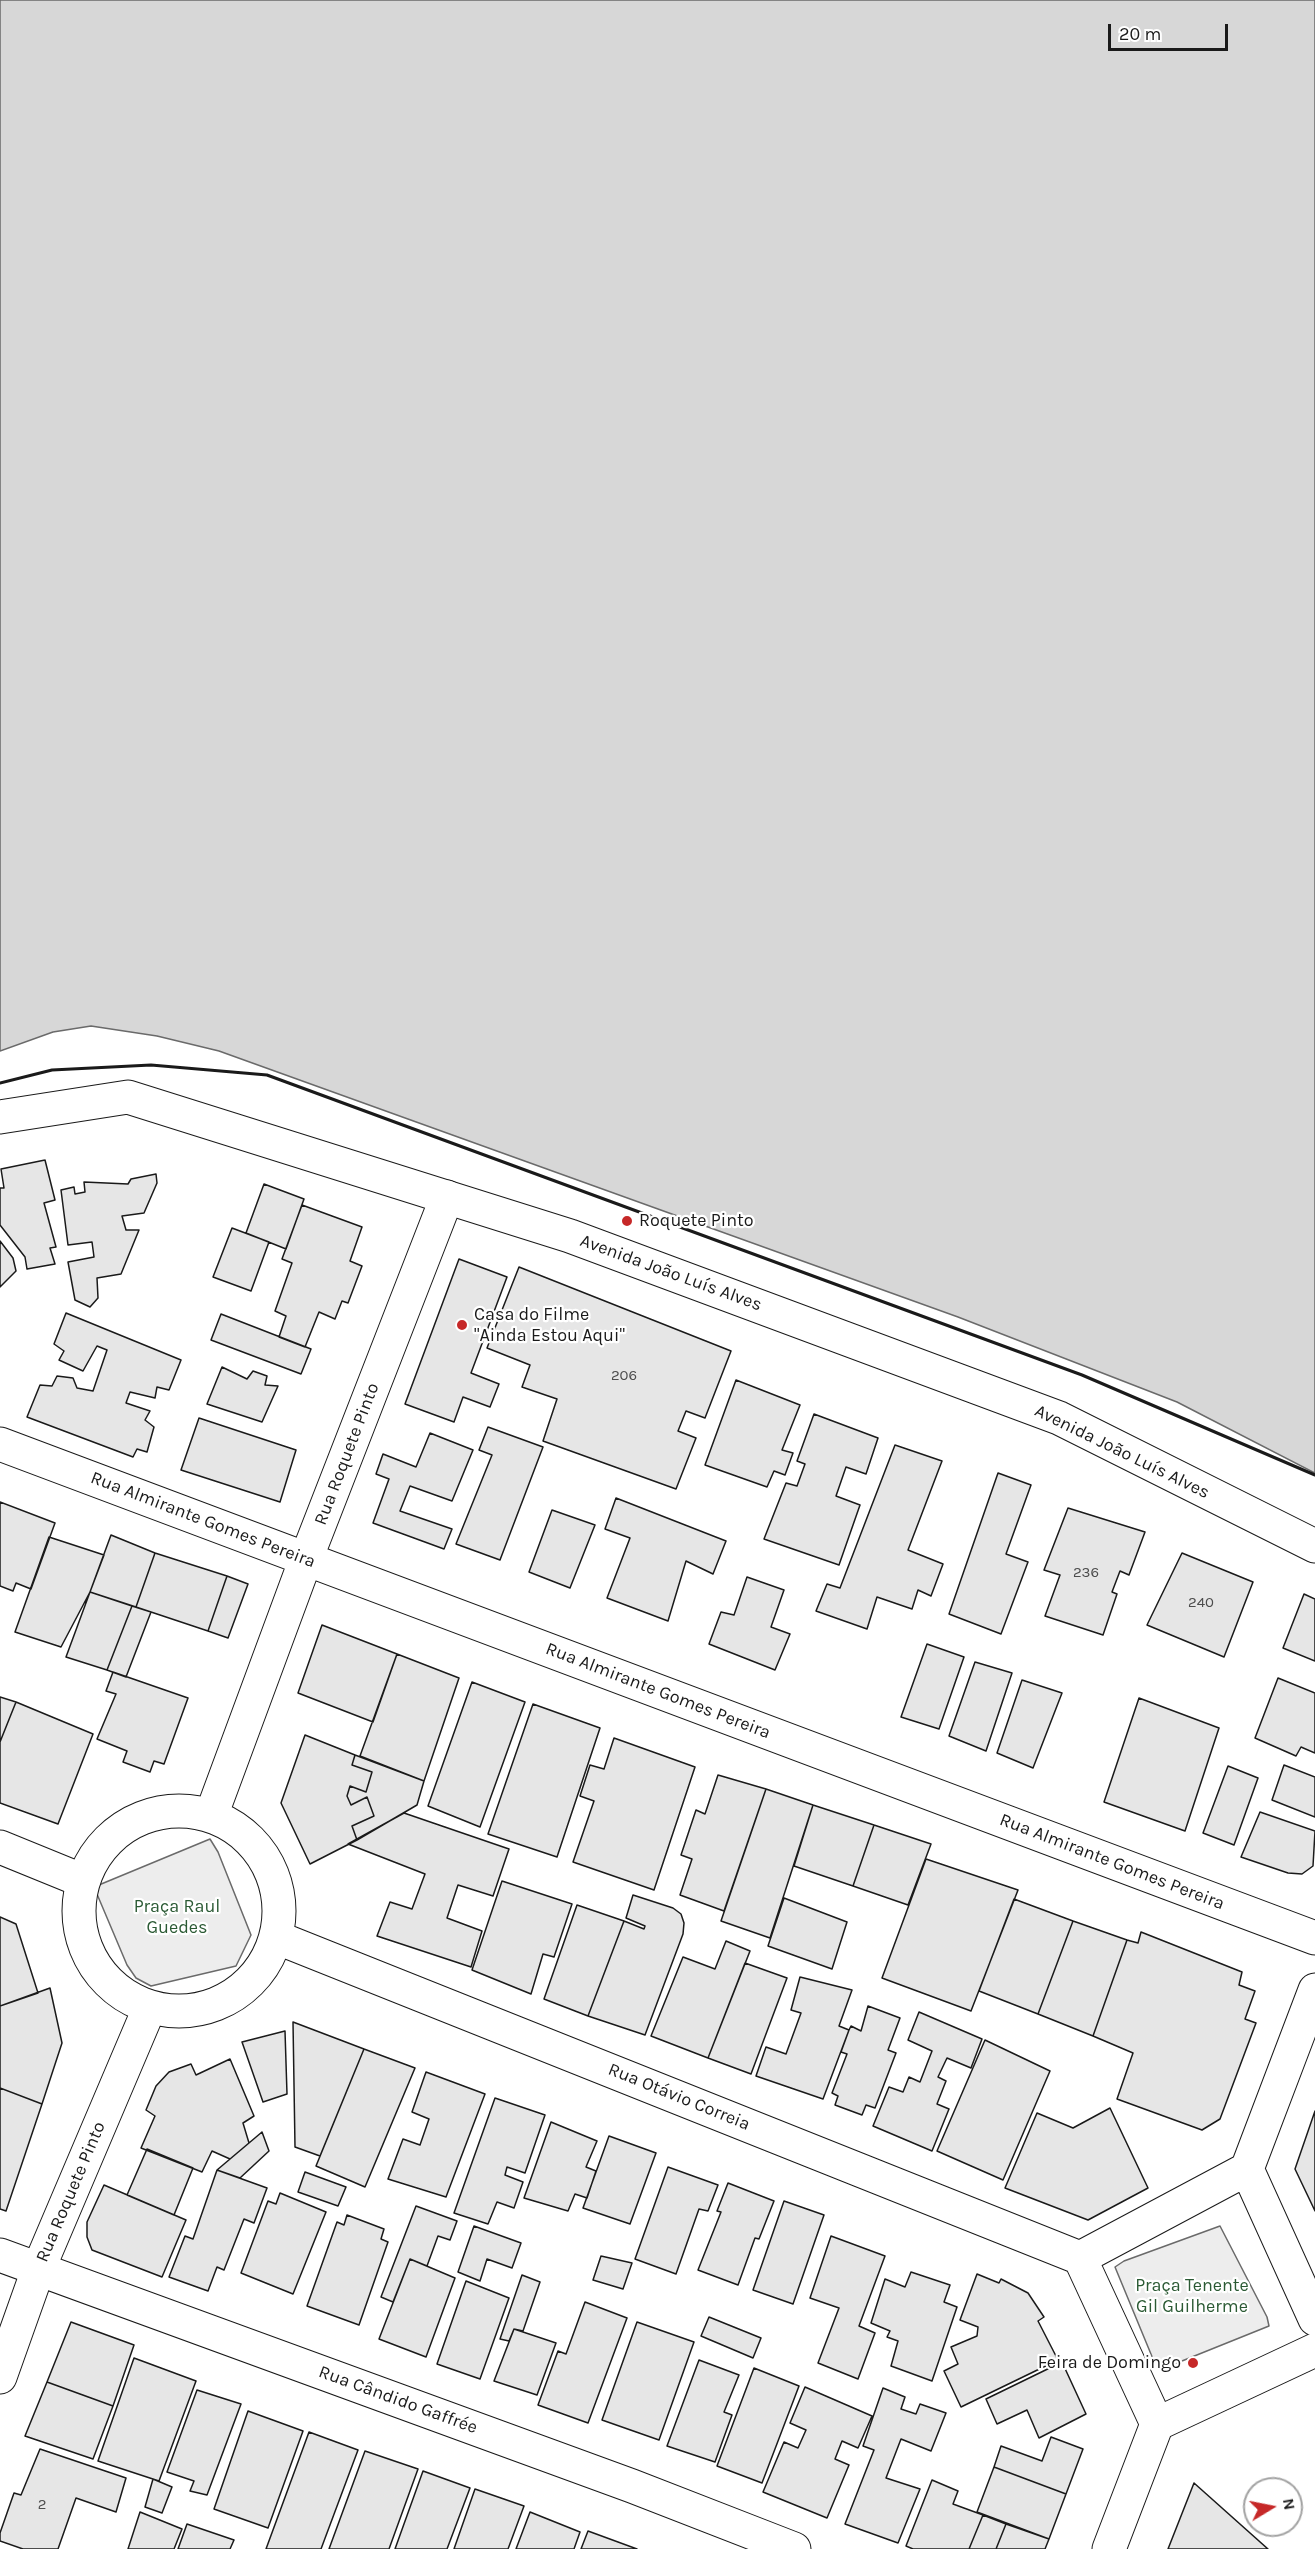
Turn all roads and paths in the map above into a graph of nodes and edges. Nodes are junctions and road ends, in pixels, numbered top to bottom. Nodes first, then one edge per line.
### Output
1 (0, 1117) edge
2 (447, 1197) junction
3 (0, 1444) edge
4 (1315, 1546) edge
5 (306, 1558) junction
6 (212, 1813) junction
7 (0, 1847) edge
8 (81, 1880) junction
9 (278, 1938) junction
10 (1315, 1938) edge
11 (1315, 1990) edge
12 (149, 2009) junction
13 (1247, 2169) junction
14 (0, 2255) edge
15 (1080, 2258) junction
16 (38, 2270) junction
17 (1315, 2319) edge
18 (1315, 2350) edge
19 (0, 2377) edge
20 (1157, 2424) junction
21 (794, 2549) edge
22 (1109, 2549) edge

1 - 2 street, Avenida João Luís Alves
2 - 4 street, Avenida João Luís Alves
2 - 5 street, Rua Roquete Pinto
3 - 5 street, Rua Almirante Gomes Pereira
5 - 6 street, Rua Roquete Pinto
5 - 10 street, Rua Almirante Gomes Pereira
6 - 8 street
6 - 9 street
7 - 8 street
8 - 12 street
9 - 12 street
9 - 15 street, Rua Otávio Correia
11 - 13 street
12 - 16 street, Rua Roquete Pinto
13 - 15 street
13 - 17 street
14 - 16 street, Rua Cândido Gaffrée
15 - 20 street
16 - 19 street, Rua Roquete Pinto
16 - 21 street, Rua Cândido Gaffrée
18 - 20 street
20 - 22 street

